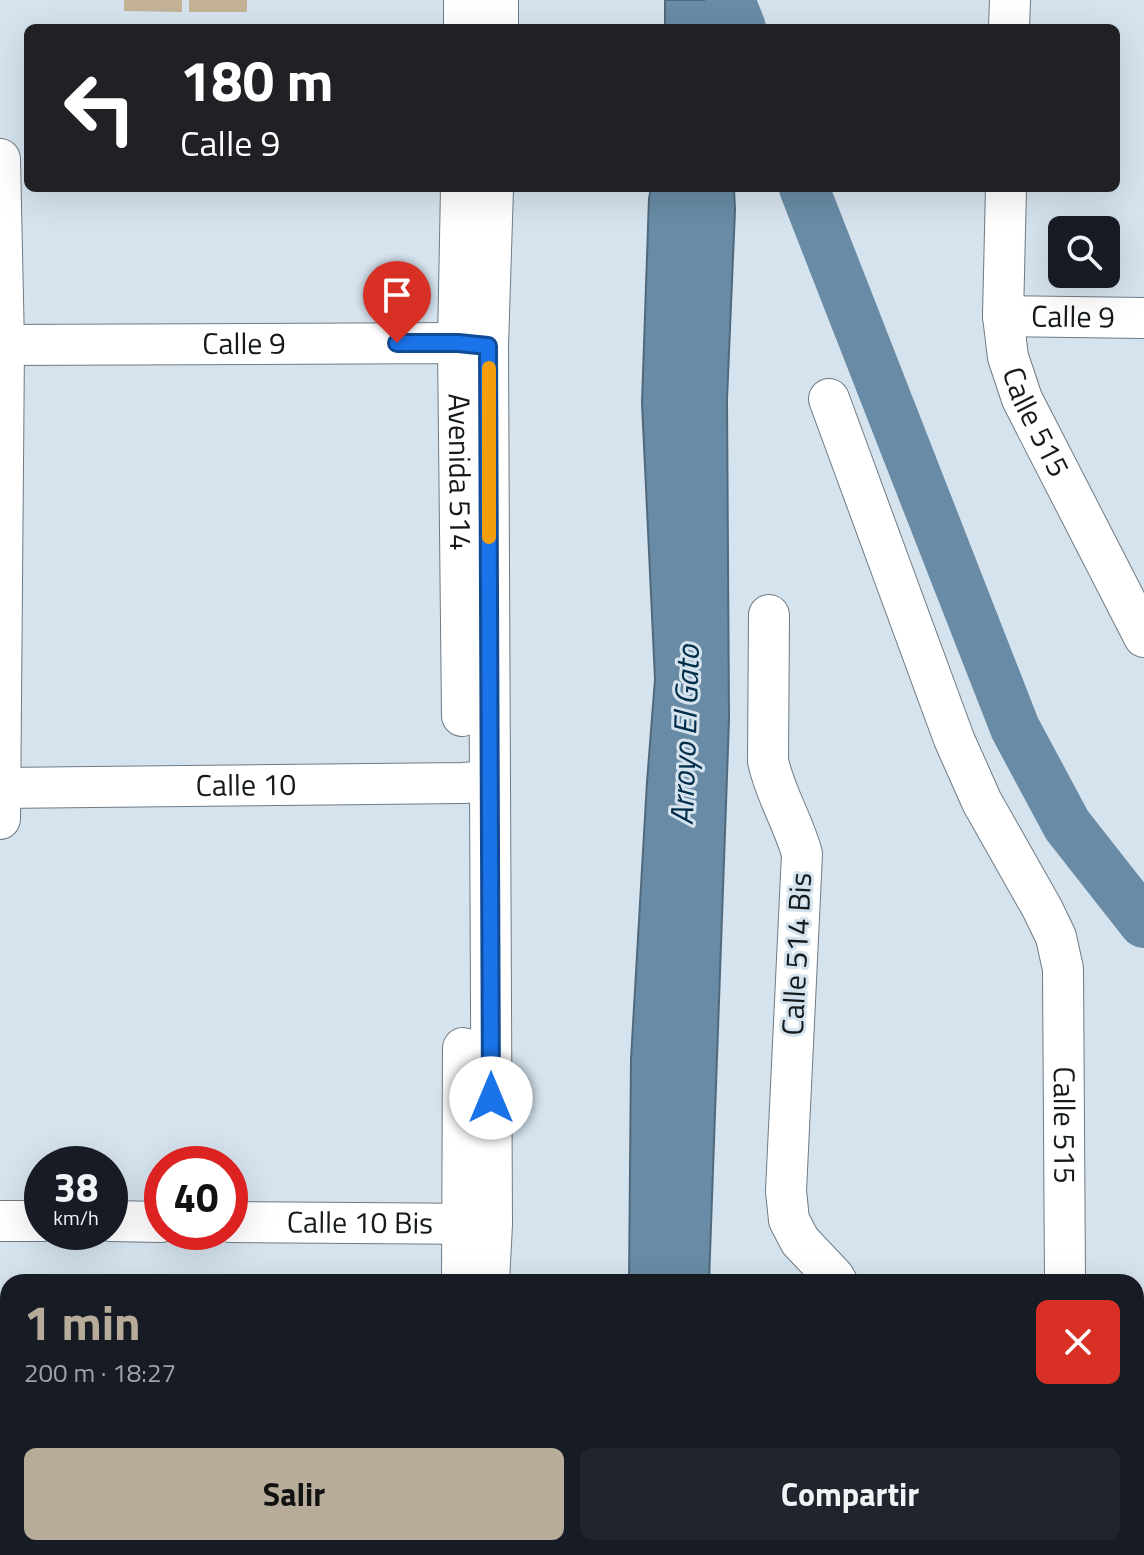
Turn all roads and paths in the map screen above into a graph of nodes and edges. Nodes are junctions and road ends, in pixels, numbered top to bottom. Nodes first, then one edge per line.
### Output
1 (464, 0) edge
2 (498, 0) edge
3 (1010, 0) edge
4 (464, 24) edge
5 (498, 24) edge
6 (1009, 24) edge
7 (0, 159) edge
8 (461, 192) edge
9 (492, 192) edge
10 (1006, 192) edge
11 (1003, 316) junction
12 (1144, 318) edge
13 (473, 344) junction
14 (2, 345) edge
15 (829, 399) dead end
16 (769, 615) dead end
17 (1144, 637) edge
18 (476, 782) junction
19 (0, 788) edge
20 (0, 819) edge
21 (0, 1221) edge
22 (24, 1221) edge
23 (248, 1222) edge
24 (478, 1224) junction
25 (464, 1274) edge
26 (487, 1274) edge
27 (831, 1274) edge
28 (1065, 1274) edge

1 - 4 street
2 - 5 street
3 - 6 street
7 - 14 street
8 - 13 street, Avenida 514
9 - 13 street, Avenida 514
10 - 11 street, Calle 515
11 - 12 street, Calle 9
11 - 17 street, Calle 515
13 - 14 street, Calle 9
13 - 18 street, Avenida 514
14 - 19 street
15 - 28 street, Calle 515
16 - 27 street, Calle 514 Bis
18 - 19 street, Calle 10
18 - 24 street, Avenida 514
19 - 20 street
21 - 22 street
23 - 24 street, Calle 10 Bis
24 - 25 street, Avenida 514
24 - 26 street, Avenida 514

